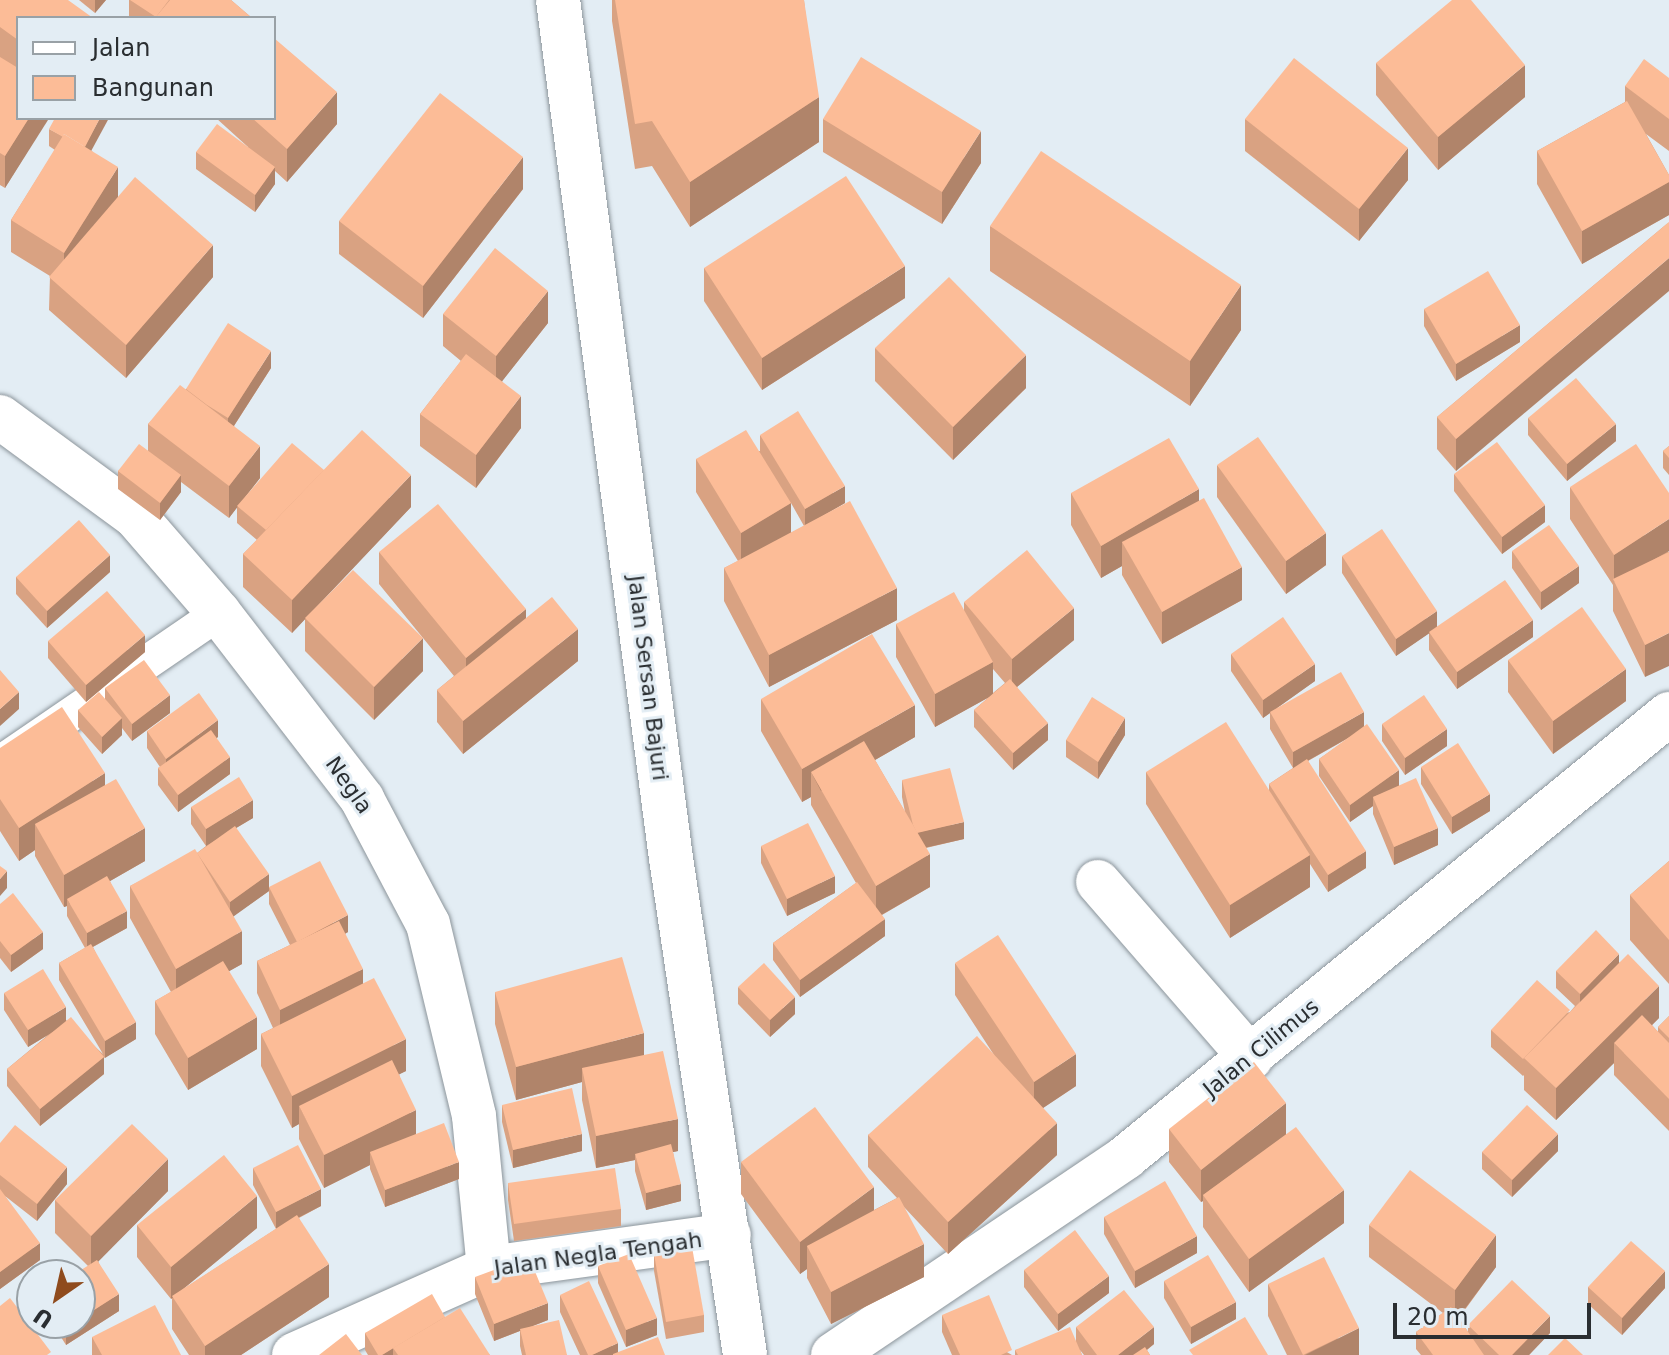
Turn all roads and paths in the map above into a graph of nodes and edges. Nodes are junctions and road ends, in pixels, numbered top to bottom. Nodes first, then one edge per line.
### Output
1 (558, 0) edge
2 (0, 417) edge
3 (219, 613) junction
4 (1669, 714) edge
5 (0, 763) edge
6 (1098, 882) dead end
7 (1251, 1058) junction
8 (729, 1235) junction
9 (489, 1268) junction
10 (294, 1355) edge
11 (745, 1355) edge
12 (833, 1355) edge

1 - 8 street, Jalan Sersan Bajuri
2 - 3 street, Negla
3 - 5 lane
3 - 9 street, Negla
4 - 7 street, Jalan Cilimus
6 - 7 street
7 - 12 street, Jalan Cilimus
8 - 9 street, Jalan Negla Tengah
8 - 11 street, Jalan Sersan Bajuri
9 - 10 street, Jalan Negla Tengah

